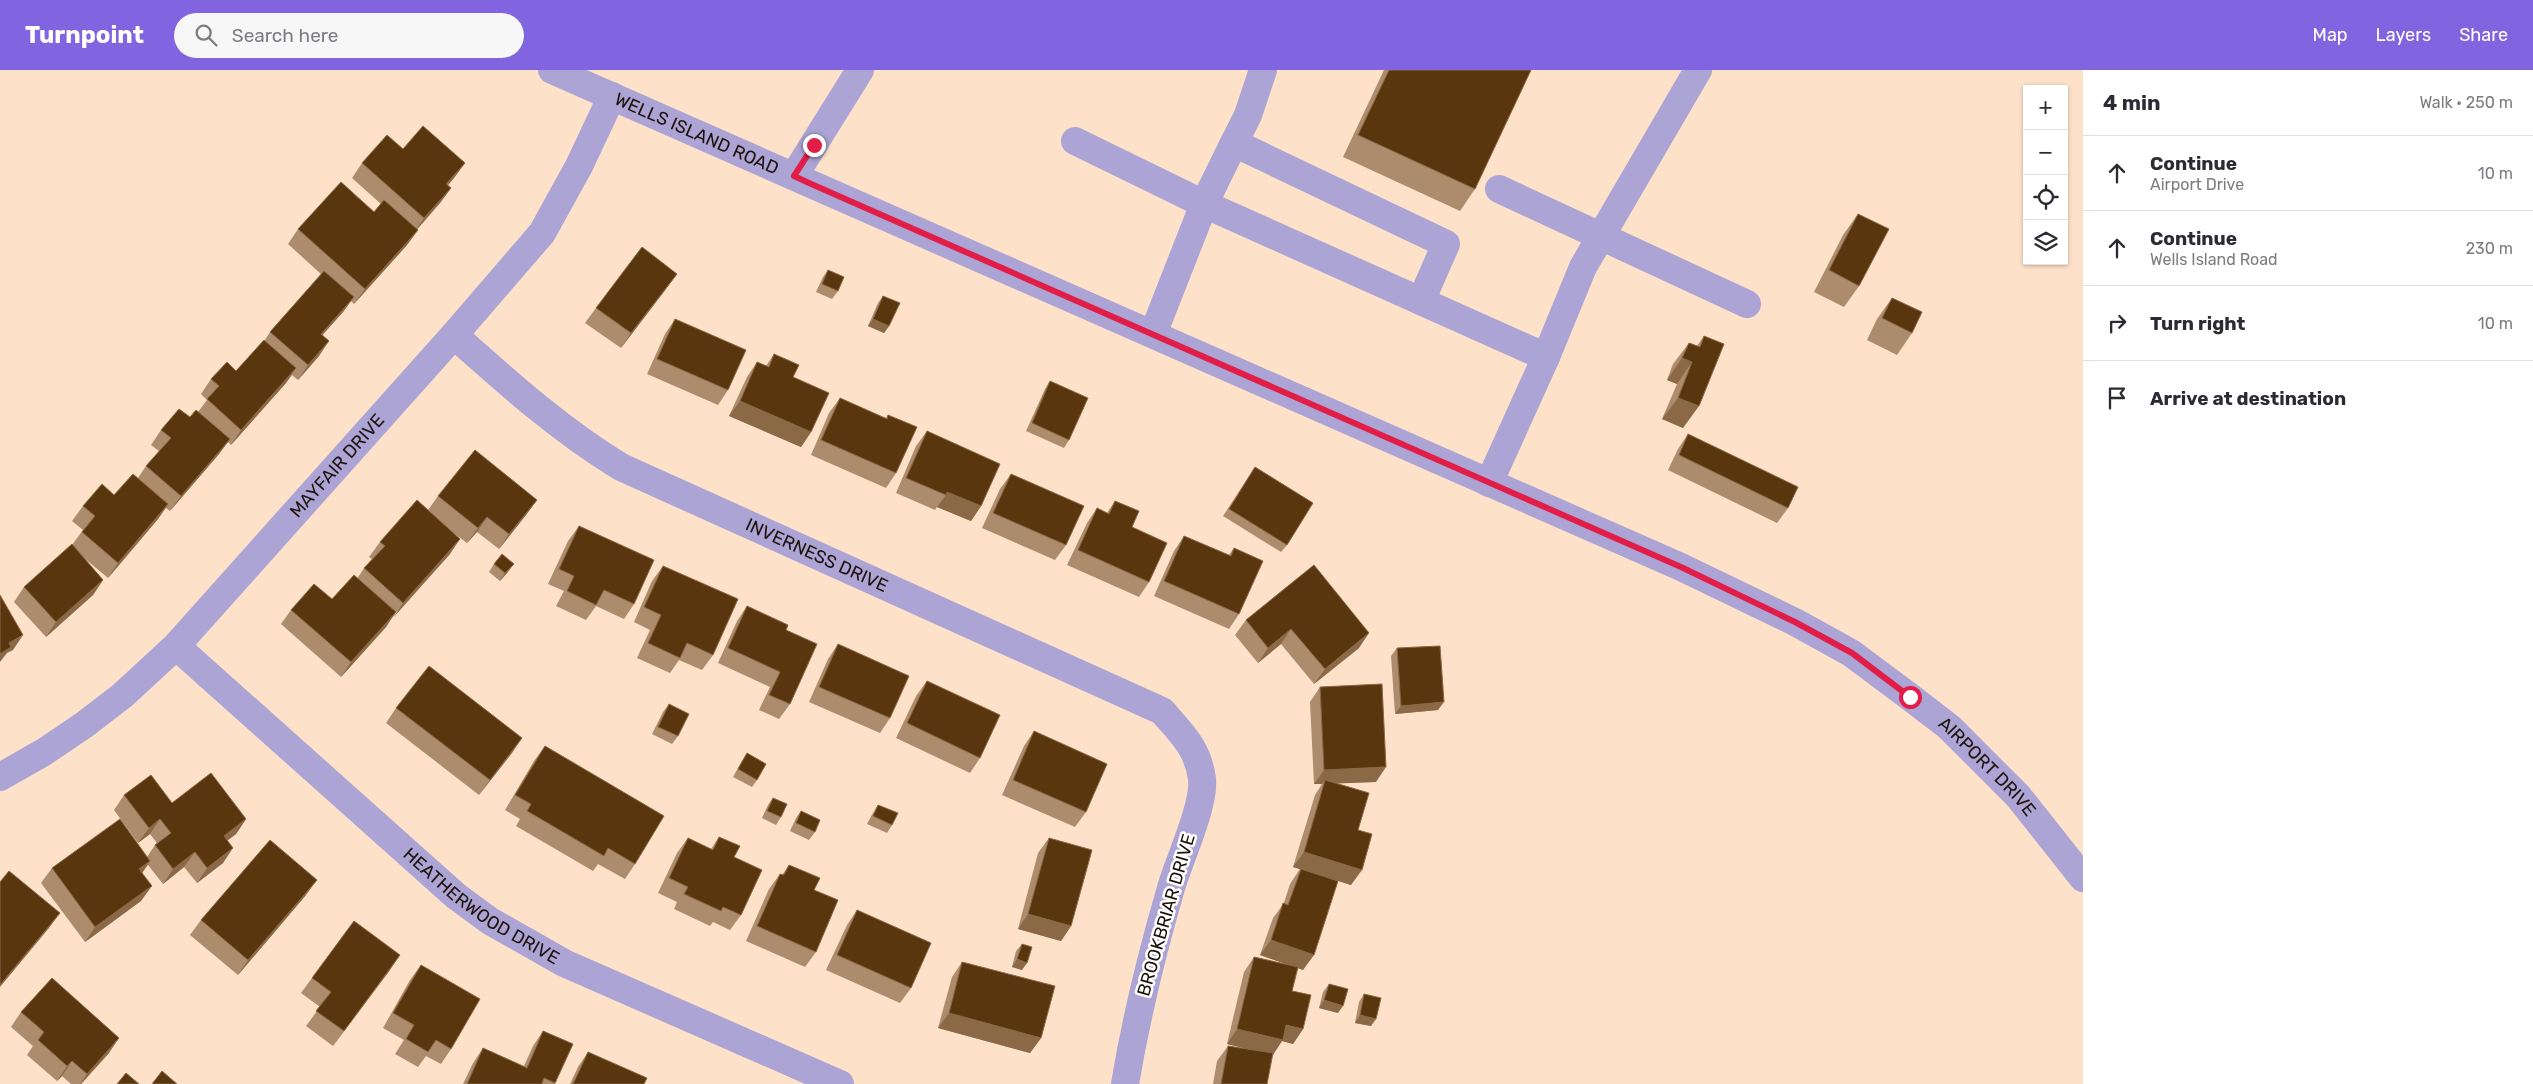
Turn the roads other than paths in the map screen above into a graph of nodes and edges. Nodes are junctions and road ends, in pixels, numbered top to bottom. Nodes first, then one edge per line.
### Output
1 (552, 70) edge
2 (860, 70) edge
3 (1263, 70) edge
4 (1698, 70) edge
5 (612, 96) junction
6 (1075, 140) dead end
7 (1234, 143) junction
8 (794, 176) junction
9 (1499, 189) dead end
10 (1204, 204) junction
11 (1602, 236) junction
12 (1421, 300) junction
13 (1747, 304) dead end
14 (1153, 334) junction
15 (454, 336) junction
16 (1546, 357) junction
17 (1489, 482) junction
18 (176, 646) junction
19 (1852, 653) joint
20 (1193, 748) joint
21 (0, 777) edge
22 (2083, 878) edge
23 (840, 1084) edge
24 (1125, 1084) edge

1 - 5 street, WELLS ISLAND ROAD
2 - 8 street
3 - 7 street
4 - 11 street
5 - 8 street, WELLS ISLAND ROAD
5 - 15 street, MAYFAIR DRIVE
6 - 10 street
7 - 10 street
7 - 12 street
8 - 14 street, WELLS ISLAND ROAD
9 - 11 street
10 - 12 street
10 - 14 street
11 - 13 street
11 - 16 street
12 - 16 street
14 - 17 street, WELLS ISLAND ROAD
15 - 18 street, MAYFAIR DRIVE
15 - 20 street, INVERNESS DRIVE
16 - 17 street
17 - 19 street, WELLS ISLAND ROAD
18 - 21 street, MAYFAIR DRIVE
18 - 23 street, HEATHERWOOD DRIVE
19 - 22 street, AIRPORT DRIVE
20 - 24 street, BROOKBRIAR DRIVE

